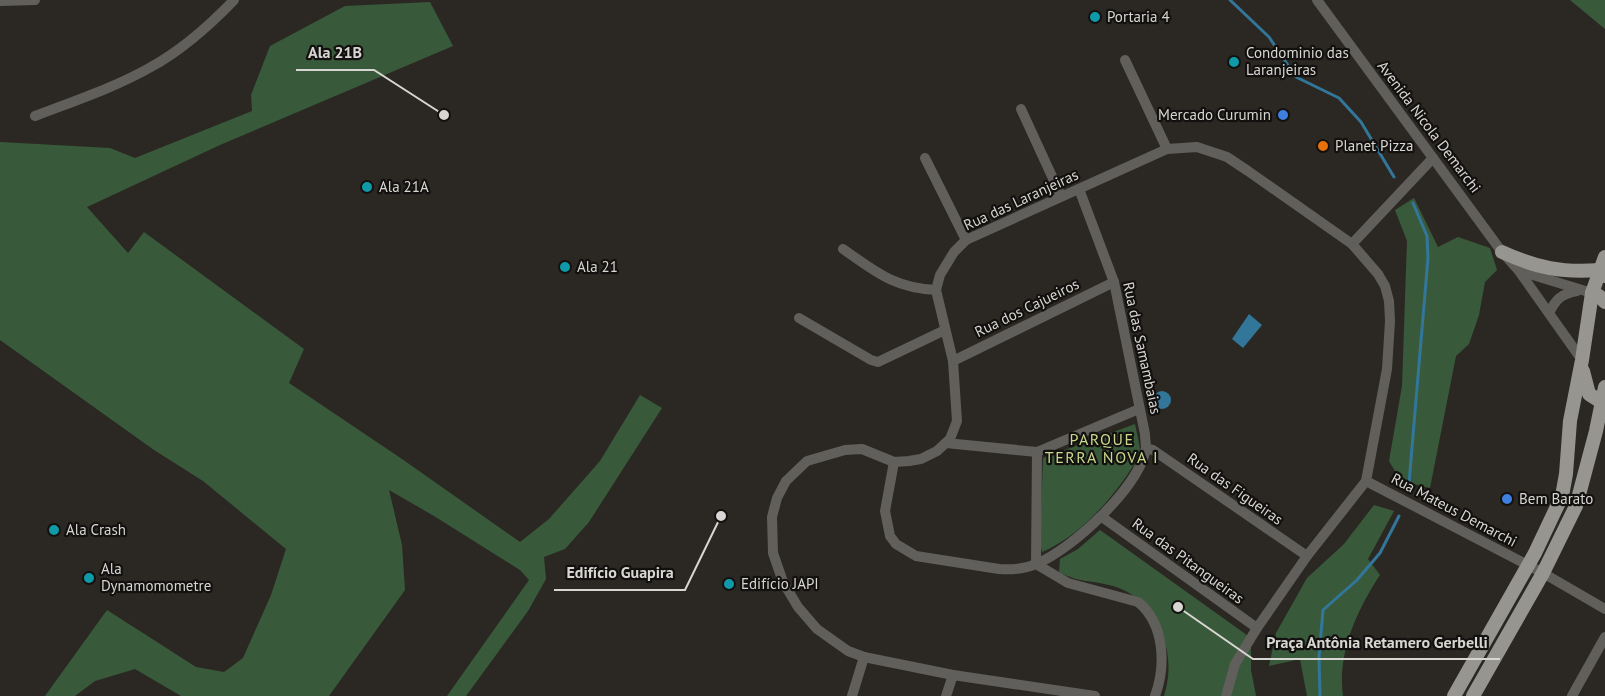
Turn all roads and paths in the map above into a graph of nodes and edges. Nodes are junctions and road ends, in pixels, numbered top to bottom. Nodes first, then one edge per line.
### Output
1 (34, 0) edge
2 (234, 0) edge
3 (1317, 0) edge
4 (0, 1) edge
5 (1125, 60) dead end
6 (1021, 109) dead end
7 (35, 116) dead end
8 (1167, 149) junction
9 (925, 158) dead end
10 (1433, 158) junction
11 (1079, 189) junction
12 (1061, 196) junction
13 (966, 240) junction
14 (1352, 244) junction
15 (843, 249) dead end
16 (1502, 252) junction
17 (1603, 268) edge
18 (1520, 271) junction
19 (1114, 282) junction
20 (936, 290) junction
21 (1587, 292) junction
22 (1605, 302) edge
23 (1549, 313) junction
24 (799, 318) dead end
25 (945, 330) junction
26 (1582, 360) junction
27 (953, 361) junction
28 (1605, 387) edge
29 (1604, 403) edge
30 (1139, 409) junction
31 (946, 443) junction
32 (1146, 448) junction
33 (1037, 452) junction
34 (894, 462) junction
35 (1366, 481) junction
36 (1102, 517) junction
37 (1306, 556) junction
38 (1036, 564) junction
39 (1528, 566) junction
40 (1543, 573) junction
41 (1605, 609) edge
42 (1257, 628) junction
43 (1605, 637) edge
44 (864, 657) junction
45 (953, 675) junction
46 (1028, 691) edge
47 (852, 696) edge
48 (946, 696) edge
49 (1095, 696) edge
50 (1155, 696) edge
51 (1226, 696) edge
52 (1454, 696) edge
53 (1473, 696) edge
54 (1572, 696) edge

1 - 4 street
2 - 7 street
3 - 10 street, Avenida Nicola Demarchi
5 - 8 street
6 - 12 street
8 - 11 street, Rua das Laranjeiras
8 - 14 street, Rua das Laranjeiras
9 - 13 street
10 - 14 street
10 - 16 street, Avenida Nicola Demarchi
11 - 12 street, Rua das Laranjeiras
11 - 19 street, Rua das Samambaias
12 - 13 street, Rua das Laranjeiras
13 - 20 street, Rua das Laranjeiras
14 - 35 street, Rua das Laranjeiras
15 - 20 street
16 - 17 main road
16 - 18 street, Avenida Nicola Demarchi
17 - 21 main road
18 - 21 street, Avenida Nicola Demarchi
18 - 23 street, Avenida Nicola Demarchi
19 - 27 street, Rua dos Cajueiros
19 - 30 street, Rua das Samambaias
20 - 25 street
21 - 22 main road
21 - 23 street
21 - 26 main road
23 - 26 street, Avenida Nicola Demarchi
24 - 25 street
25 - 27 street
26 - 29 main road
26 - 39 main road
27 - 31 street
28 - 29 main road
29 - 40 main road
30 - 32 street, Rua das Samambaias
30 - 33 street
31 - 33 street
31 - 34 street
32 - 36 street
32 - 37 street, Rua das Figueiras
33 - 38 street
34 - 38 street
34 - 44 street
35 - 37 street, Rua das Laranjeiras
35 - 39 street, Rua Mateus Demarchi
36 - 38 street
36 - 42 street, Rua das Pitangueiras
37 - 42 street, Rua das Laranjeiras
38 - 50 street
39 - 40 street, Rua Mateus Demarchi
39 - 52 main road
40 - 41 street, Rua Mateus Demarchi
40 - 53 main road
42 - 51 street, Rua das Laranjeiras
43 - 54 street
44 - 45 street
44 - 47 street
45 - 46 street
45 - 48 street
46 - 49 street

